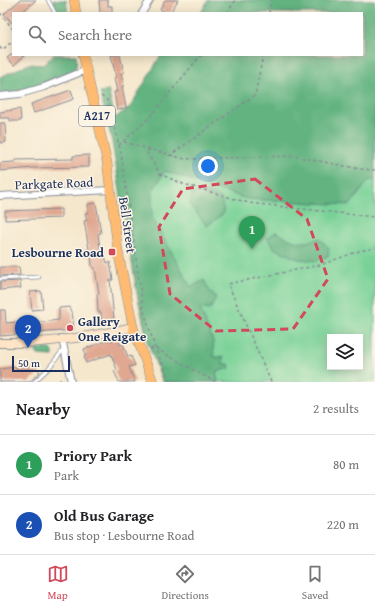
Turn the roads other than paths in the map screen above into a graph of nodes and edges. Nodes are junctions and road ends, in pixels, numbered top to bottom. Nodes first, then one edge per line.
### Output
1 (48, 0) edge
2 (74, 0) edge
3 (150, 0) edge
4 (54, 12) edge
5 (76, 12) edge
6 (143, 12) edge
7 (83, 56) edge
8 (86, 70) junction
9 (0, 96) edge
10 (110, 190) junction
11 (0, 196) edge
12 (40, 277) dead end
13 (0, 279) edge
14 (133, 327) junction
15 (62, 338) junction
16 (0, 342) edge
17 (63, 350) junction
18 (34, 382) edge
19 (72, 382) edge
20 (153, 382) edge

1 - 4 lane
2 - 5 main road
3 - 6 street
7 - 8 main road, A217
8 - 9 street
8 - 10 main road, Bell Street / A217
10 - 11 street, Parkgate Road
10 - 14 main road, Bell Street / A217
12 - 13 lane
14 - 15 main road
14 - 20 main road, Bell Street / A217
15 - 16 main road
15 - 17 street
17 - 18 lane
17 - 19 street

